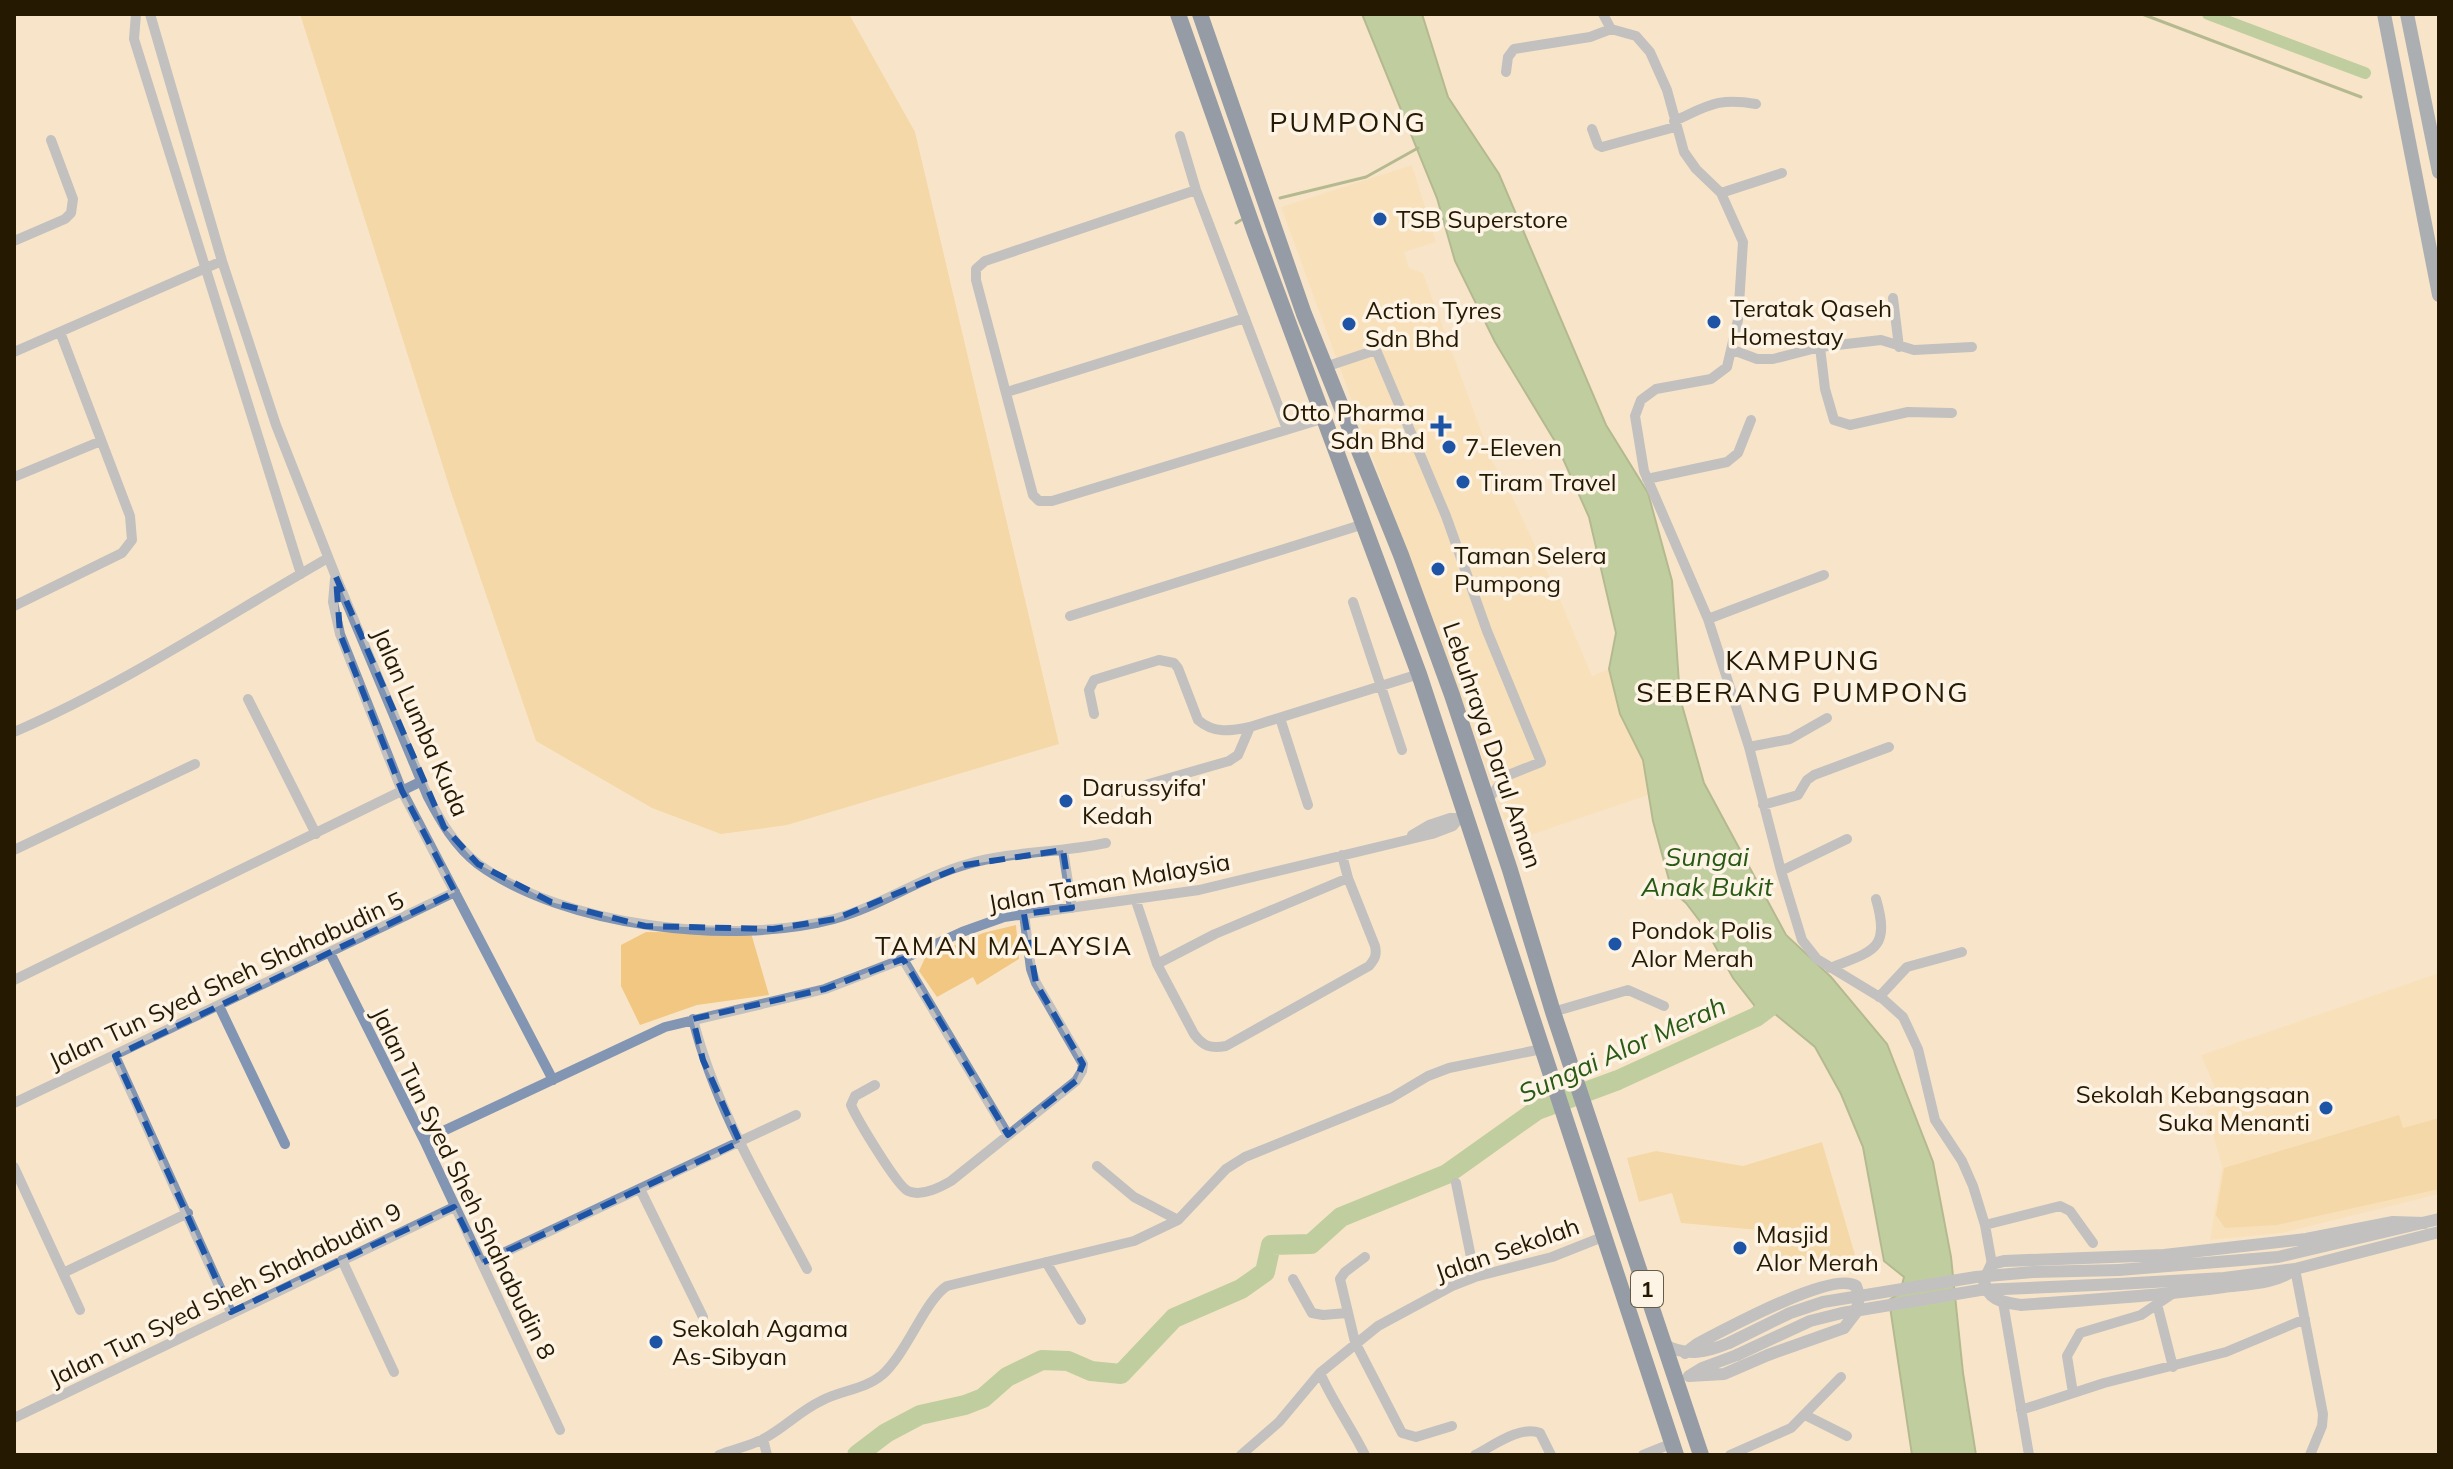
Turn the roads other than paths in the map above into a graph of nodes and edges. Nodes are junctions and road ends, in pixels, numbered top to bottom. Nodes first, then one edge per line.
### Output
1 (136, 14) edge
2 (150, 14) edge
3 (1178, 14) edge
4 (1200, 14) edge
5 (1603, 14) edge
6 (2384, 14) edge
7 (2407, 14) edge
8 (1611, 29) junction
9 (165, 69) junction
10 (1506, 72) dead end
11 (145, 75) junction
12 (1756, 104) dead end
13 (2433, 111) edge
14 (1675, 124) junction
15 (1592, 129) dead end
16 (1180, 136) dead end
17 (51, 140) dead end
18 (2439, 172) edge
19 (1782, 173) dead end
20 (1196, 190) junction
21 (1721, 193) junction
22 (14, 241) edge
23 (222, 261) junction
24 (205, 269) junction
25 (2439, 295) edge
26 (1893, 298) dead end
27 (1245, 318) junction
28 (60, 332) junction
29 (1820, 347) junction
30 (1899, 347) junction
31 (1972, 347) dead end
32 (1733, 350) junction
33 (14, 352) edge
34 (1325, 367) junction
35 (1007, 392) junction
36 (1952, 413) dead end
37 (1325, 418) junction
38 (1751, 420) dead end
39 (1287, 429) junction
40 (101, 441) junction
41 (14, 477) edge
42 (1647, 479) junction
43 (1364, 524) junction
44 (328, 558) junction
45 (301, 574) junction
46 (1824, 575) dead end
47 (336, 577) junction
48 (1353, 602) dead end
49 (14, 606) edge
50 (1070, 616) dead end
51 (1708, 619) junction
52 (1419, 674) junction
53 (1380, 686) junction
54 (248, 699) dead end
55 (1094, 714) dead end
56 (1280, 718) junction
57 (1827, 718) dead end
58 (1250, 727) junction
59 (14, 732) edge
60 (1468, 744) junction
61 (1749, 747) junction
62 (1889, 747) dead end
63 (1402, 750) dead end
64 (195, 764) dead end
65 (422, 781) junction
66 (402, 791) junction
67 (1114, 794) dead end
68 (1487, 801) junction
69 (1308, 805) dead end
70 (1763, 805) junction
71 (1465, 818) junction
72 (316, 834) junction
73 (1847, 839) dead end
74 (1106, 843) dead end
75 (14, 850) edge
76 (1063, 850) junction
77 (1342, 855) junction
78 (1510, 870) junction
79 (1781, 871) junction
80 (1348, 878) junction
81 (455, 892) junction
82 (1876, 899) dead end
83 (1136, 901) junction
84 (1072, 908) junction
85 (1024, 914) junction
86 (1962, 952) dead end
87 (330, 953) junction
88 (903, 959) junction
89 (1157, 964) junction
90 (1830, 968) junction
91 (14, 980) edge
92 (1879, 997) junction
93 (219, 1006) junction
94 (1664, 1006) dead end
95 (1553, 1012) junction
96 (693, 1019) junction
97 (1542, 1049) junction
98 (115, 1056) junction
99 (553, 1080) junction
100 (875, 1085) dead end
101 (14, 1086) edge
102 (17, 1101) edge
103 (796, 1115) dead end
104 (1008, 1135) junction
105 (424, 1140) junction
106 (740, 1142) junction
107 (285, 1144) dead end
108 (1097, 1166) dead end
109 (14, 1167) edge
110 (1456, 1183) dead end
111 (640, 1189) junction
112 (454, 1207) junction
113 (188, 1213) junction
114 (2439, 1219) edge
115 (1178, 1220) junction
116 (2425, 1223) junction
117 (1985, 1225) junction
118 (2439, 1232) edge
119 (1605, 1236) junction
120 (2093, 1243) dead end
121 (1365, 1257) dead end
122 (342, 1260) junction
123 (1046, 1262) junction
124 (482, 1263) junction
125 (1992, 1264) junction
126 (807, 1269) dead end
127 (2295, 1269) junction
128 (63, 1273) junction
129 (1475, 1277) junction
130 (1293, 1279) dead end
131 (2172, 1294) junction
132 (2003, 1302) junction
133 (2157, 1304) junction
134 (80, 1310) dead end
135 (231, 1312) junction
136 (1347, 1313) junction
137 (703, 1317) dead end
138 (2305, 1319) junction
139 (1081, 1320) dead end
140 (1355, 1342) junction
141 (1665, 1345) junction
142 (1685, 1353) junction
143 (2173, 1367) junction
144 (394, 1372) dead end
145 (1320, 1373) junction
146 (1841, 1377) dead end
147 (1684, 1380) junction
148 (2073, 1393) junction
149 (2021, 1410) junction
150 (1805, 1415) junction
151 (14, 1418) edge
152 (1452, 1426) dead end
153 (560, 1430) dead end
154 (1847, 1436) dead end
155 (763, 1439) junction
156 (1674, 1449) edge
157 (1253, 1451) edge
158 (719, 1455) edge
159 (767, 1455) edge
160 (1241, 1455) edge
161 (1365, 1455) edge
162 (1475, 1455) edge
163 (1551, 1455) edge
164 (1643, 1455) edge
165 (1701, 1455) edge
166 (1730, 1455) edge
167 (2029, 1455) edge
168 (2310, 1455) edge

1 - 11 street
2 - 9 street, Jalan Lumba Kuda
3 - 37 highway, Lebuhraya Darul Aman / 1
4 - 34 highway, Lebuhraya Darul Aman / 1
5 - 8 street
6 - 25 main road
7 - 13 main road
8 - 10 street
8 - 14 street
9 - 11 street
9 - 23 street, Jalan Lumba Kuda
11 - 24 street
12 - 14 street
13 - 18 main road
14 - 15 street
14 - 21 street
16 - 20 street
17 - 22 street
19 - 21 street
20 - 27 street
20 - 35 street
21 - 32 street
23 - 24 street
23 - 44 street, Jalan Lumba Kuda
24 - 28 street
24 - 45 street
26 - 30 street
27 - 35 street
27 - 39 street
28 - 33 street
28 - 40 street
29 - 30 street
29 - 32 street
29 - 36 street
30 - 31 street
32 - 42 street
34 - 60 highway, Lebuhraya Darul Aman / 1
34 - 68 street
35 - 39 street
37 - 39 street
37 - 43 highway, Lebuhraya Darul Aman / 1
38 - 42 street
40 - 41 street
40 - 49 street
42 - 51 street
43 - 50 street
43 - 52 highway, Lebuhraya Darul Aman / 1
44 - 45 street
44 - 47 street, Jalan Lumba Kuda
45 - 59 street
46 - 51 street
47 - 65 street, Jalan Lumba Kuda
47 - 66 street
48 - 53 street
51 - 61 street
52 - 53 street
52 - 71 highway, Lebuhraya Darul Aman / 1
53 - 56 street
53 - 63 street
54 - 72 street
55 - 58 street
56 - 58 street
56 - 69 street
57 - 61 street
58 - 67 street
60 - 68 highway, Lebuhraya Darul Aman / 1
60 - 71 highway
61 - 70 street
62 - 70 street
64 - 75 street
65 - 66 street
65 - 76 street, Jalan Lumba Kuda
66 - 72 street
66 - 81 street
68 - 78 highway, Lebuhraya Darul Aman / 1
70 - 79 street
71 - 77 street, Jalan Taman Malaysia
71 - 78 highway
71 - 97 highway, Lebuhraya Darul Aman / 1
72 - 91 street
73 - 79 street
74 - 76 street, Jalan Lumba Kuda
76 - 84 street
77 - 80 street
77 - 83 street, Jalan Taman Malaysia
78 - 95 highway, Lebuhraya Darul Aman / 1
79 - 90 street
80 - 89 street
80 - 89 street
81 - 87 street, Jalan Tun Syed Sheh Shahabudin 5
81 - 99 street
82 - 90 street
83 - 84 street, Jalan Taman Malaysia
83 - 89 street
84 - 85 street, Jalan Taman Malaysia
85 - 88 street, Jalan Taman Malaysia
85 - 104 street
86 - 92 street
87 - 93 street, Jalan Tun Syed Sheh Shahabudin 5
87 - 105 street, Jalan Tun Syed Sheh Shahabudin 8
88 - 96 street, Jalan Taman Malaysia
88 - 104 street
90 - 92 street
92 - 117 street
93 - 98 street, Jalan Tun Syed Sheh Shahabudin 5
93 - 107 street
94 - 95 street
95 - 141 highway, Lebuhraya Darul Aman / 1
96 - 99 street, Jalan Taman Malaysia
96 - 106 street
97 - 115 street
97 - 119 highway, Lebuhraya Darul Aman / 1
98 - 102 street, Jalan Tun Syed Sheh Shahabudin 5
98 - 113 street
99 - 105 street, Jalan Taman Malaysia
100 - 104 street
101 - 102 street
103 - 106 street
105 - 112 street, Jalan Tun Syed Sheh Shahabudin 8
106 - 111 street
106 - 126 street
108 - 115 street
109 - 128 street
110 - 129 street
111 - 124 street
111 - 137 street
112 - 122 street, Jalan Tun Syed Sheh Shahabudin 9
112 - 124 street, Jalan Tun Syed Sheh Shahabudin 8
113 - 128 street
113 - 135 street
114 - 116 street
115 - 123 street
116 - 125 street
116 - 142 street, bridge
117 - 120 street
117 - 125 street
118 - 127 street
119 - 129 street, Jalan Sekolah
119 - 156 highway, Lebuhraya Darul Aman / 1
121 - 136 street
122 - 135 street, Jalan Tun Syed Sheh Shahabudin 9
122 - 144 street
123 - 139 street
123 - 155 street
124 - 153 street, Jalan Tun Syed Sheh Shahabudin 8
125 - 132 street
127 - 131 street
127 - 138 street
127 - 147 street, bridge
128 - 134 street
129 - 140 street, Jalan Sekolah
130 - 136 street
131 - 132 street
131 - 133 street
132 - 149 street
133 - 143 street
133 - 148 street
135 - 151 street, Jalan Tun Syed Sheh Shahabudin 9
136 - 140 street
138 - 143 street
138 - 168 street
140 - 145 street, Jalan Sekolah
140 - 152 street
141 - 142 street
141 - 147 highway, Lebuhraya Darul Aman / 1
142 - 147 street
143 - 148 street
145 - 157 street, Jalan Sekolah
145 - 161 street
146 - 150 street
147 - 165 highway, Lebuhraya Darul Aman / 1
148 - 149 street
149 - 167 street
150 - 154 street
150 - 166 street
155 - 158 street
155 - 159 street
156 - 164 street
157 - 160 street, Jalan Sekolah
162 - 163 street

